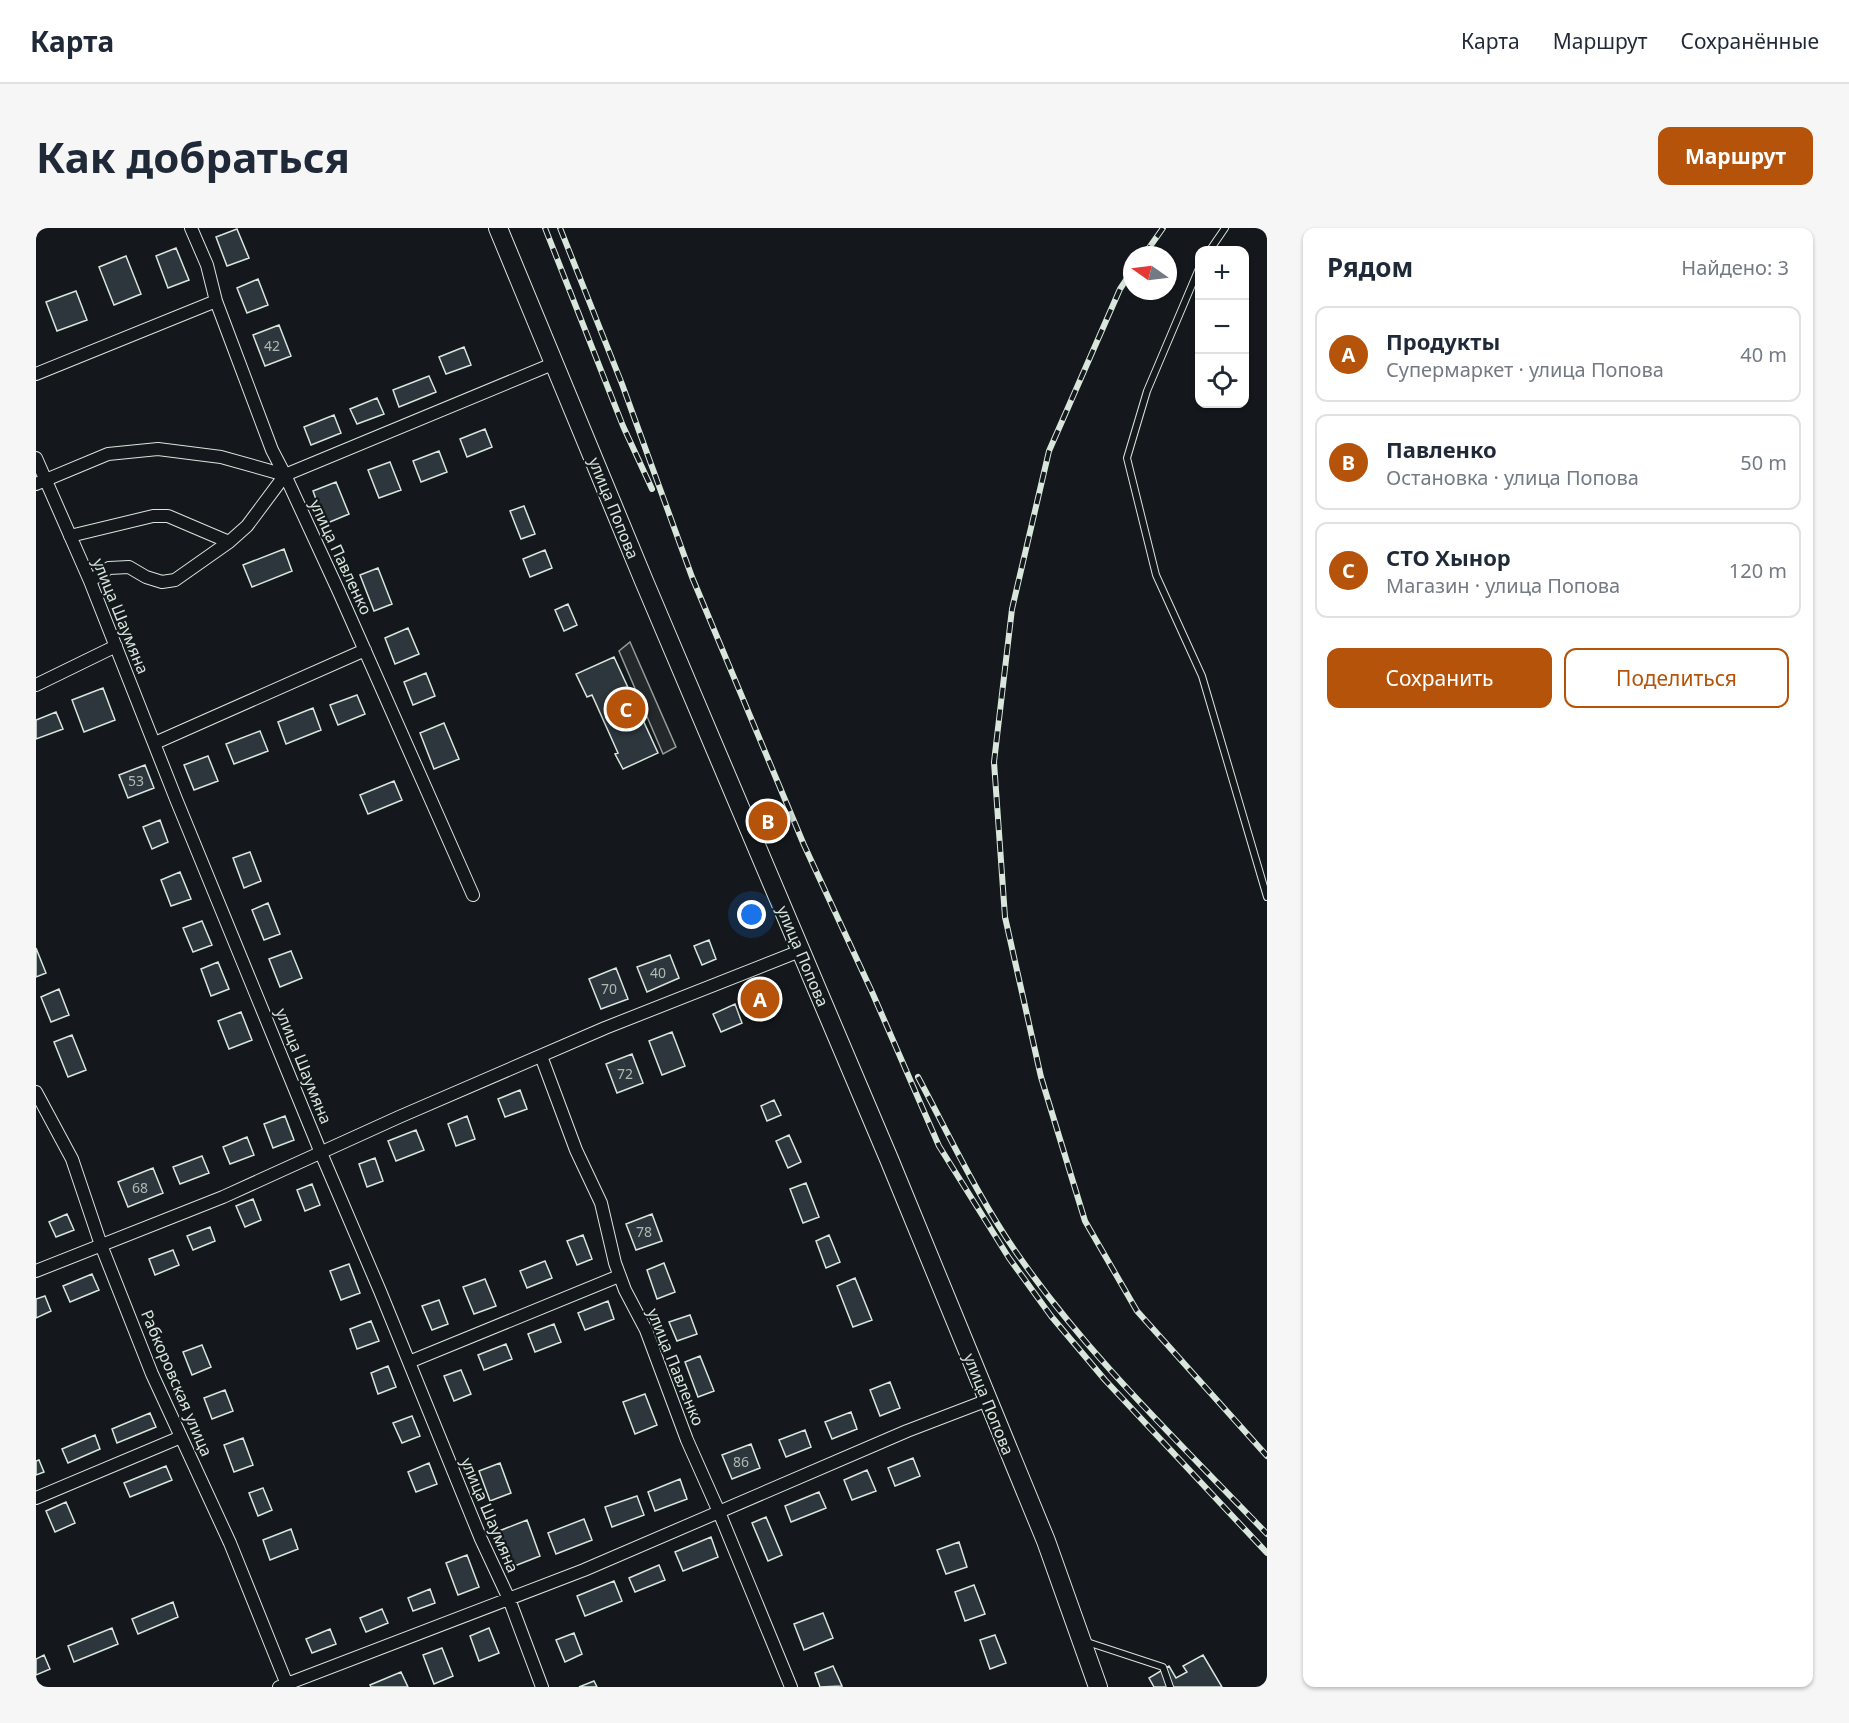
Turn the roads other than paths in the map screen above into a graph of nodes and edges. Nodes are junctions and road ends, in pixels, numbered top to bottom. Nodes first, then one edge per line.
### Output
1 (191, 228) edge
2 (498, 228) edge
3 (1225, 228) edge
4 (1213, 246) edge
5 (1195, 278) edge
6 (216, 301) junction
7 (555, 363) junction
8 (36, 374) edge
9 (36, 458) edge
10 (285, 475) junction
11 (41, 482) edge
12 (70, 536) junction
13 (229, 542) junction
14 (90, 581) junction
15 (116, 646) junction
16 (365, 650) junction
17 (36, 685) edge
18 (154, 743) junction
19 (473, 895) dead end
20 (1267, 897) edge
21 (800, 951) junction
22 (542, 1056) junction
23 (36, 1092) edge
24 (321, 1153) junction
25 (101, 1245) junction
26 (36, 1272) edge
27 (620, 1276) junction
28 (409, 1362) junction
29 (987, 1400) junction
30 (181, 1437) junction
31 (36, 1498) edge
32 (719, 1512) junction
33 (509, 1599) junction
34 (1082, 1641) junction
35 (285, 1686) edge
36 (542, 1687) edge
37 (791, 1687) edge
38 (1098, 1687) edge
39 (1170, 1687) edge

1 - 6 street, улица Павленко
2 - 7 main road, улица Попова
3 - 4 lane
5 - 20 lane
6 - 8 street
6 - 10 street, улица Павленко
7 - 10 street
7 - 21 main road, улица Попова
9 - 11 street, улица Шаумяна
10 - 11 street
10 - 13 street
10 - 16 street, улица Павленко
11 - 12 street, улица Шаумяна
12 - 13 street
12 - 14 street, улица Шаумяна
13 - 14 street
14 - 15 street, улица Шаумяна
15 - 17 street
15 - 18 street, улица Шаумяна
16 - 18 street
16 - 19 street, улица Павленко
18 - 24 street, улица Шаумяна
21 - 22 street
21 - 29 main road, улица Попова
22 - 24 street
22 - 27 street, улица Павленко
23 - 25 street, Рабкоровская улица
24 - 25 street
24 - 28 street, улица Шаумяна
25 - 26 street
25 - 30 street, Рабкоровская улица
27 - 28 street
27 - 32 street, улица Павленко
28 - 33 street, улица Шаумяна
29 - 32 street
29 - 34 main road, улица Попова
30 - 31 street
30 - 35 street, Рабкоровская улица
32 - 33 street
32 - 37 street, улица Павленко
33 - 35 street
33 - 36 street, улица Шаумяна
34 - 38 main road, улица Попова
34 - 39 lane

